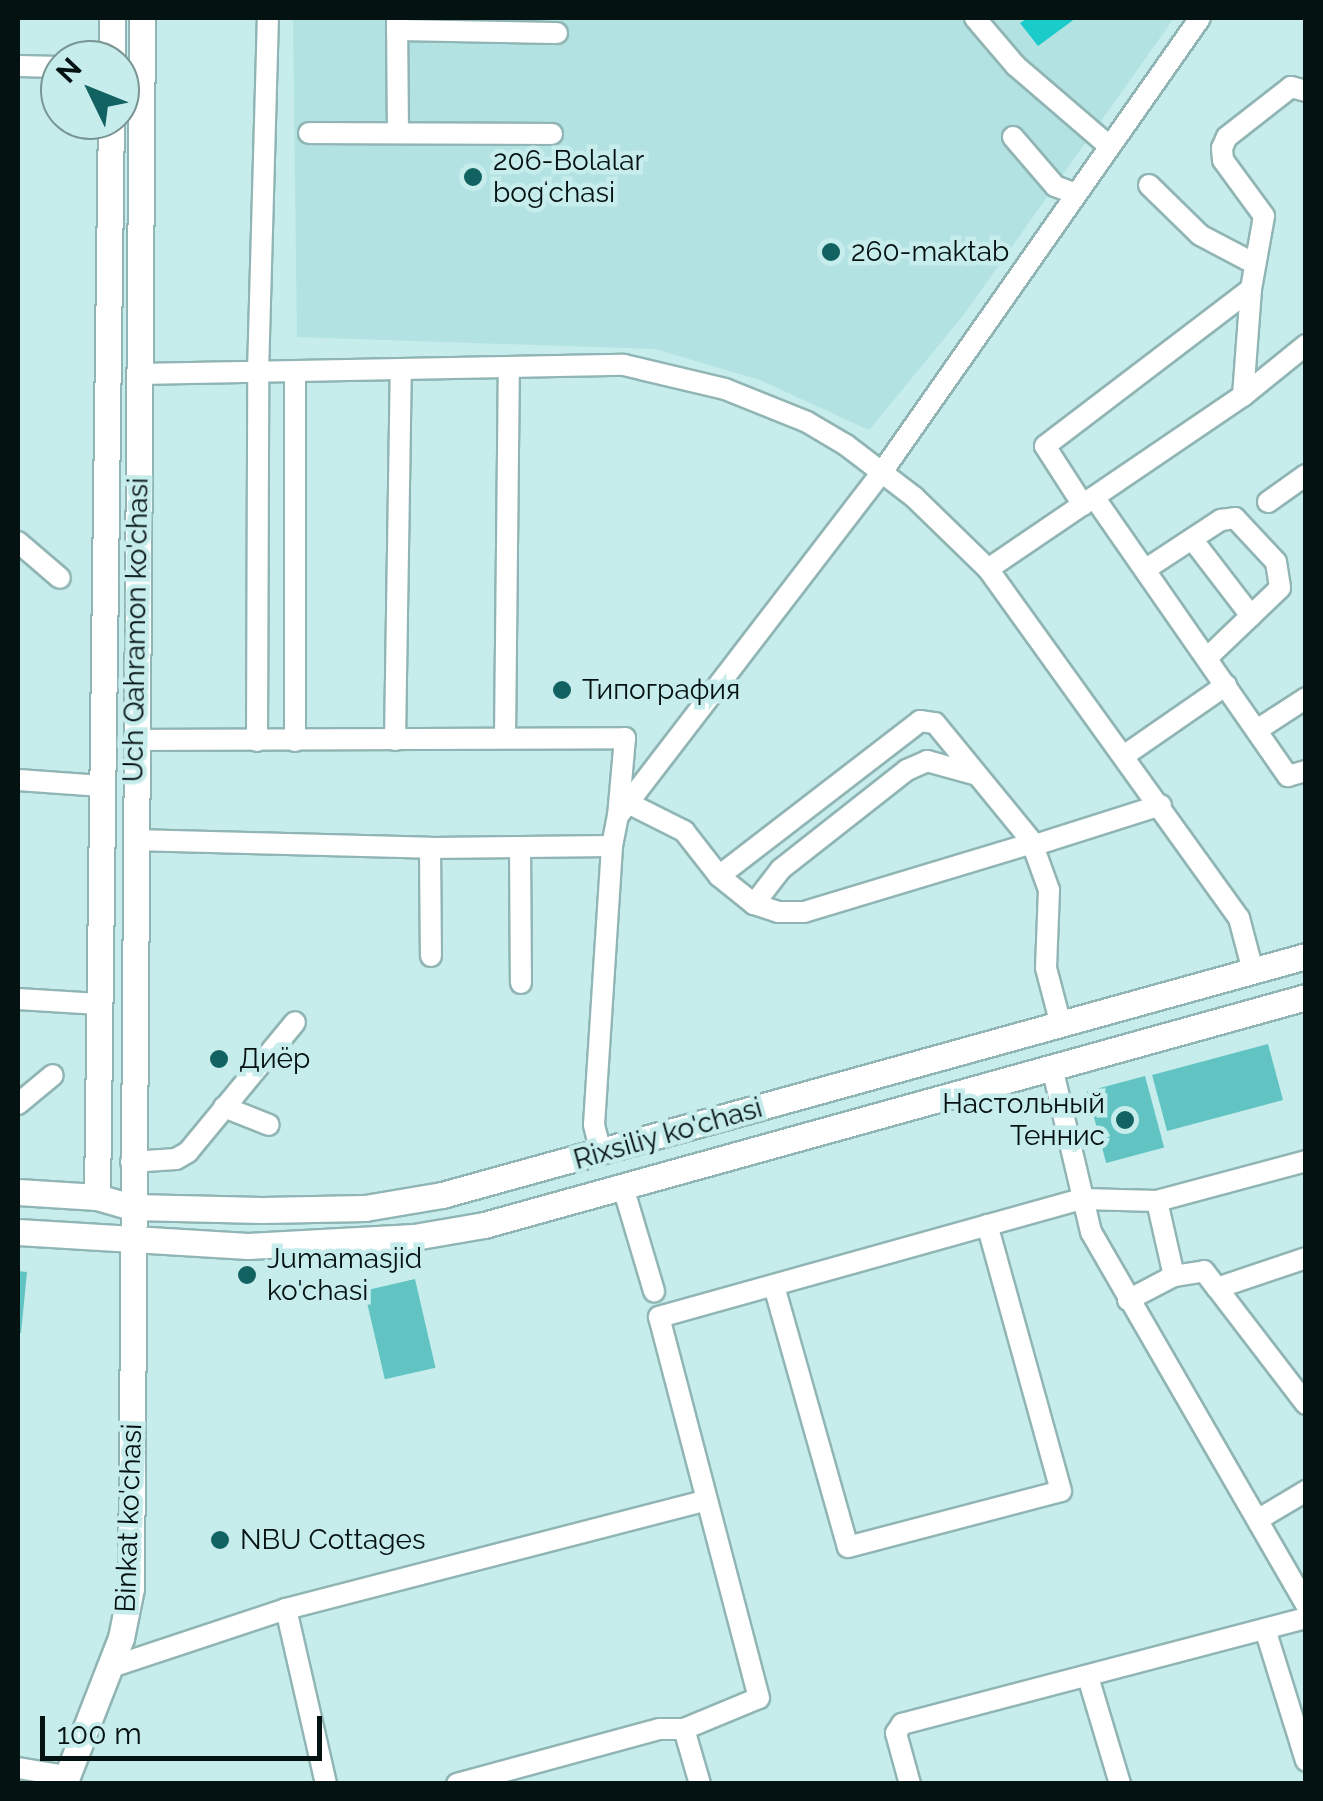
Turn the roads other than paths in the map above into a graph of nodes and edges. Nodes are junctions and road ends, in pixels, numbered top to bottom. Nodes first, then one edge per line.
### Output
1 (142, 18) edge
2 (268, 18) edge
3 (975, 18) edge
4 (1200, 18) edge
5 (397, 24) edge
6 (557, 33) dead end
7 (1306, 91) edge
8 (309, 133) dead end
9 (398, 134) junction
10 (552, 134) dead end
11 (1013, 137) dead end
12 (111, 140) edge
13 (1108, 145) junction
14 (1149, 184) dead end
15 (1076, 194) junction
16 (1255, 264) junction
17 (1251, 289) junction
18 (1306, 346) edge
19 (509, 369) junction
20 (401, 372) junction
21 (258, 373) junction
22 (138, 374) junction
23 (294, 374) junction
24 (1243, 396) junction
25 (882, 472) junction
26 (1306, 475) edge
27 (1089, 501) junction
28 (1268, 502) dead end
29 (1192, 539) junction
30 (18, 542) edge
31 (988, 569) junction
32 (1146, 569) junction
33 (60, 578) dead end
34 (1251, 616) junction
35 (104, 626) junction
36 (136, 628) junction
37 (1207, 658) junction
38 (1226, 685) junction
39 (1306, 698) edge
40 (1257, 730) junction
41 (505, 738) junction
42 (135, 740) junction
43 (257, 740) junction
44 (395, 740) junction
45 (295, 742) junction
46 (1126, 756) junction
47 (1306, 771) edge
48 (974, 774) junction
49 (18, 780) edge
50 (102, 786) junction
51 (1161, 805) junction
52 (623, 810) junction
53 (134, 840) junction
54 (1032, 843) junction
55 (612, 846) junction
56 (520, 847) junction
57 (430, 848) junction
58 (719, 876) junction
59 (754, 904) junction
60 (430, 956) dead end
61 (1306, 956) edge
62 (1252, 971) junction
63 (522, 983) dead end
64 (1306, 997) edge
65 (18, 999) edge
66 (99, 1004) junction
67 (295, 1022) dead end
68 (1061, 1025) junction
69 (1052, 1068) junction
70 (52, 1075) dead end
71 (18, 1104) edge
72 (224, 1107) junction
73 (269, 1125) dead end
74 (601, 1153) junction
75 (1306, 1161) edge
76 (131, 1162) junction
77 (507, 1179) junction
78 (623, 1187) junction
79 (18, 1192) edge
80 (96, 1197) junction
81 (1083, 1199) junction
82 (1157, 1201) junction
83 (132, 1207) junction
84 (517, 1216) junction
85 (988, 1225) junction
86 (18, 1232) edge
87 (134, 1242) junction
88 (1306, 1258) edge
89 (1174, 1276) junction
90 (774, 1286) junction
91 (1217, 1288) junction
92 (654, 1291) dead end
93 (1128, 1300) junction
94 (1306, 1404) edge
95 (1306, 1491) edge
96 (706, 1500) junction
97 (1259, 1519) junction
98 (1306, 1604) edge
99 (286, 1609) junction
100 (1306, 1618) edge
101 (1266, 1629) junction
102 (111, 1666) junction
103 (1088, 1678) junction
104 (684, 1730) junction
105 (1306, 1761) edge
106 (18, 1768) edge
107 (65, 1780) edge
108 (326, 1784) edge
109 (457, 1784) edge
110 (700, 1784) edge
111 (910, 1784) edge
112 (1120, 1784) edge

1 - 22 main road, Uch Qahramon ko'chasi
2 - 21 street
3 - 13 street
4 - 13 street
5 - 6 street
5 - 9 street
7 - 16 street
8 - 9 street
9 - 10 street
11 - 15 street
12 - 35 main road, Uch Qahramon ko'chasi
13 - 15 street
14 - 16 street
15 - 25 street
16 - 17 street
17 - 24 street
17 - 27 street
18 - 24 street
19 - 20 street
19 - 25 street
19 - 41 street
20 - 23 street
20 - 44 street
21 - 22 street
21 - 23 street
21 - 43 street
22 - 36 main road, Uch Qahramon ko'chasi
23 - 45 street
24 - 27 street
25 - 31 street
25 - 52 street
26 - 28 street
27 - 31 street
27 - 32 street
29 - 32 street
29 - 34 street
29 - 34 street
30 - 33 street
31 - 46 street
32 - 37 street
34 - 37 street
35 - 36 main road
35 - 50 main road, Uch Qahramon ko'chasi
36 - 42 main road, Uch Qahramon ko'chasi
37 - 38 street
38 - 40 street
38 - 46 street
39 - 40 street
40 - 47 street
41 - 44 street
41 - 52 street
42 - 43 street
42 - 53 main road, Uch Qahramon ko'chasi
43 - 45 street
44 - 45 street
46 - 51 street
48 - 54 street
48 - 58 street
48 - 59 street
49 - 50 street
50 - 66 main road, Uch Qahramon ko'chasi
51 - 54 street
51 - 62 street
52 - 55 street
52 - 58 street
53 - 57 street
53 - 76 main road, Uch Qahramon ko'chasi
54 - 59 street
54 - 68 street
55 - 56 street
55 - 74 street
56 - 57 street
56 - 63 street
57 - 60 street
58 - 59 street
61 - 62 main road, Rixsiliy ko'chasi
62 - 68 main road, Rixsiliy ko'chasi
64 - 69 main road, Rixsiliy ko'chasi
65 - 66 street
66 - 80 main road, Uch Qahramon ko'chasi
67 - 72 street
68 - 74 main road, Rixsiliy ko'chasi
69 - 78 main road, Rixsiliy ko'chasi
69 - 81 street
70 - 71 street
72 - 73 street
72 - 76 street
74 - 77 main road, Rixsiliy ko'chasi
75 - 82 street
76 - 83 main road, Uch Qahramon ko'chasi
77 - 83 main road, Rixsiliy ko'chasi
77 - 84 main road
78 - 84 main road, Rixsiliy ko'chasi
78 - 92 street
79 - 80 main road, Rixsiliy ko'chasi
80 - 83 main road, Rixsiliy ko'chasi
80 - 87 main road
81 - 82 street
81 - 85 street
81 - 93 street
82 - 89 street
83 - 87 main road, Uch Qahramon ko'chasi
84 - 87 main road, Rixsiliy ko'chasi
85 - 90 street
85 - 90 street
86 - 87 main road, Rixsiliy ko'chasi
87 - 102 main road, Binkat ko'chasi
88 - 91 street
89 - 91 street
89 - 93 street
90 - 96 street
91 - 94 street
93 - 97 street
95 - 97 street
96 - 99 street
96 - 104 street
97 - 98 street
99 - 102 street
99 - 108 street
100 - 101 street
101 - 103 street
101 - 105 street
102 - 107 main road, Binkat ko'chasi
103 - 111 street
103 - 112 street
104 - 109 street
104 - 110 street
106 - 107 street

